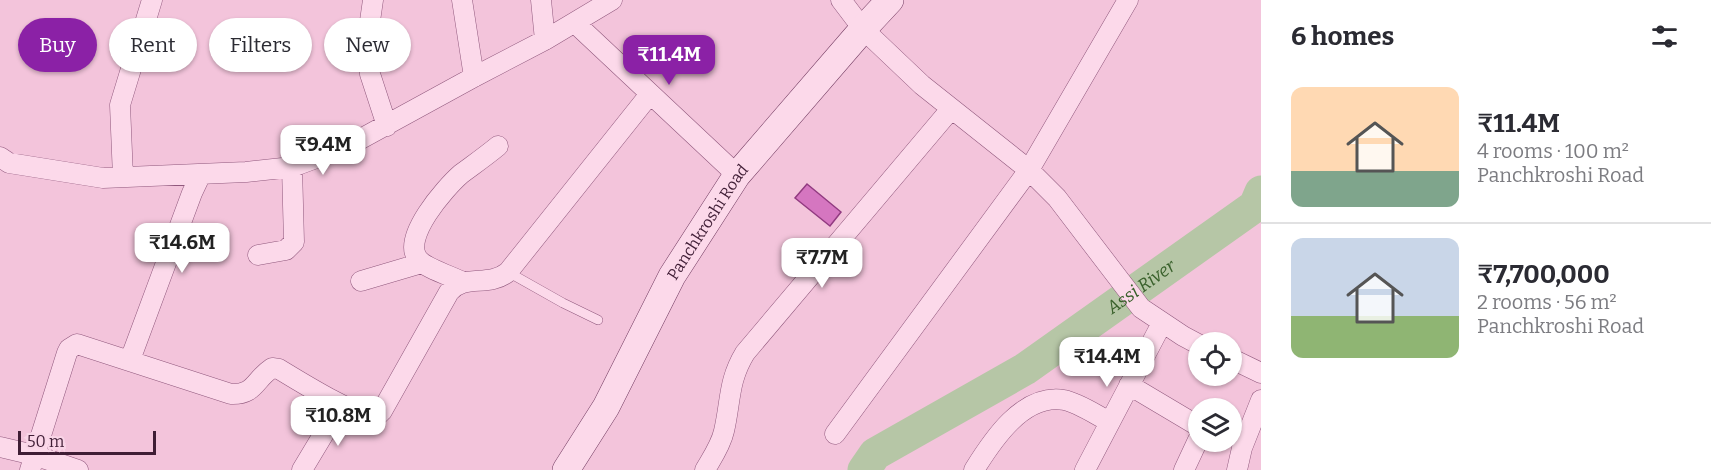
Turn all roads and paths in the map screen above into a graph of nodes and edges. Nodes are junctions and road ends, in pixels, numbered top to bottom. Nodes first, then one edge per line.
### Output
1 (152, 0) edge
2 (373, 0) edge
3 (462, 0) edge
4 (542, 0) edge
5 (612, 0) edge
6 (841, 0) edge
7 (890, 0) edge
8 (1128, 0) edge
9 (575, 23) junction
10 (863, 29) junction
11 (544, 40) junction
12 (474, 76) junction
13 (650, 94) junction
14 (951, 108) junction
15 (387, 126) junction
16 (498, 146) dead end
17 (3, 163) edge
18 (292, 167) junction
19 (1029, 170) junction
20 (201, 174) junction
21 (737, 176) junction
22 (123, 177) junction
23 (258, 255) dead end
24 (422, 263) junction
25 (508, 273) junction
26 (361, 281) dead end
27 (463, 282) junction
28 (598, 320) dead end
29 (1162, 323) junction
30 (1188, 338) edge
31 (130, 360) junction
32 (1242, 364) edge
33 (1261, 373) edge
34 (1129, 385) junction
35 (1261, 400) edge
36 (341, 405) junction
37 (1188, 420) edge
38 (1110, 423) junction
39 (1242, 432) edge
40 (835, 434) dead end
41 (0, 447) edge
42 (1192, 452) edge
43 (1236, 452) edge
44 (32, 463) edge
45 (78, 470) edge
46 (302, 470) edge
47 (566, 470) edge
48 (705, 470) edge
49 (974, 470) edge
50 (1085, 470) edge
51 (1184, 470) edge
52 (1237, 470) edge

1 - 22 street
2 - 15 street
3 - 12 street
4 - 11 street
5 - 9 street
6 - 10 street
7 - 10 street, Panchkroshi Road
8 - 19 street
9 - 11 street
9 - 13 street
10 - 14 street
10 - 21 street, Panchkroshi Road
11 - 12 street
12 - 15 street
13 - 21 street
13 - 25 street
14 - 19 street
14 - 48 street
15 - 18 street
16 - 24 street
17 - 22 street
18 - 20 street
18 - 23 street
19 - 29 street
19 - 40 street
20 - 22 street
20 - 31 street
21 - 47 street, Panchkroshi Road
24 - 26 street
24 - 27 street
25 - 27 street
25 - 28 lane
27 - 36 street
29 - 30 street
29 - 34 street
31 - 36 street
31 - 44 street
32 - 33 street
34 - 37 street
34 - 38 street
35 - 39 street
36 - 46 street
38 - 49 street
38 - 50 street
41 - 44 street
42 - 51 street
43 - 52 street
44 - 45 street

